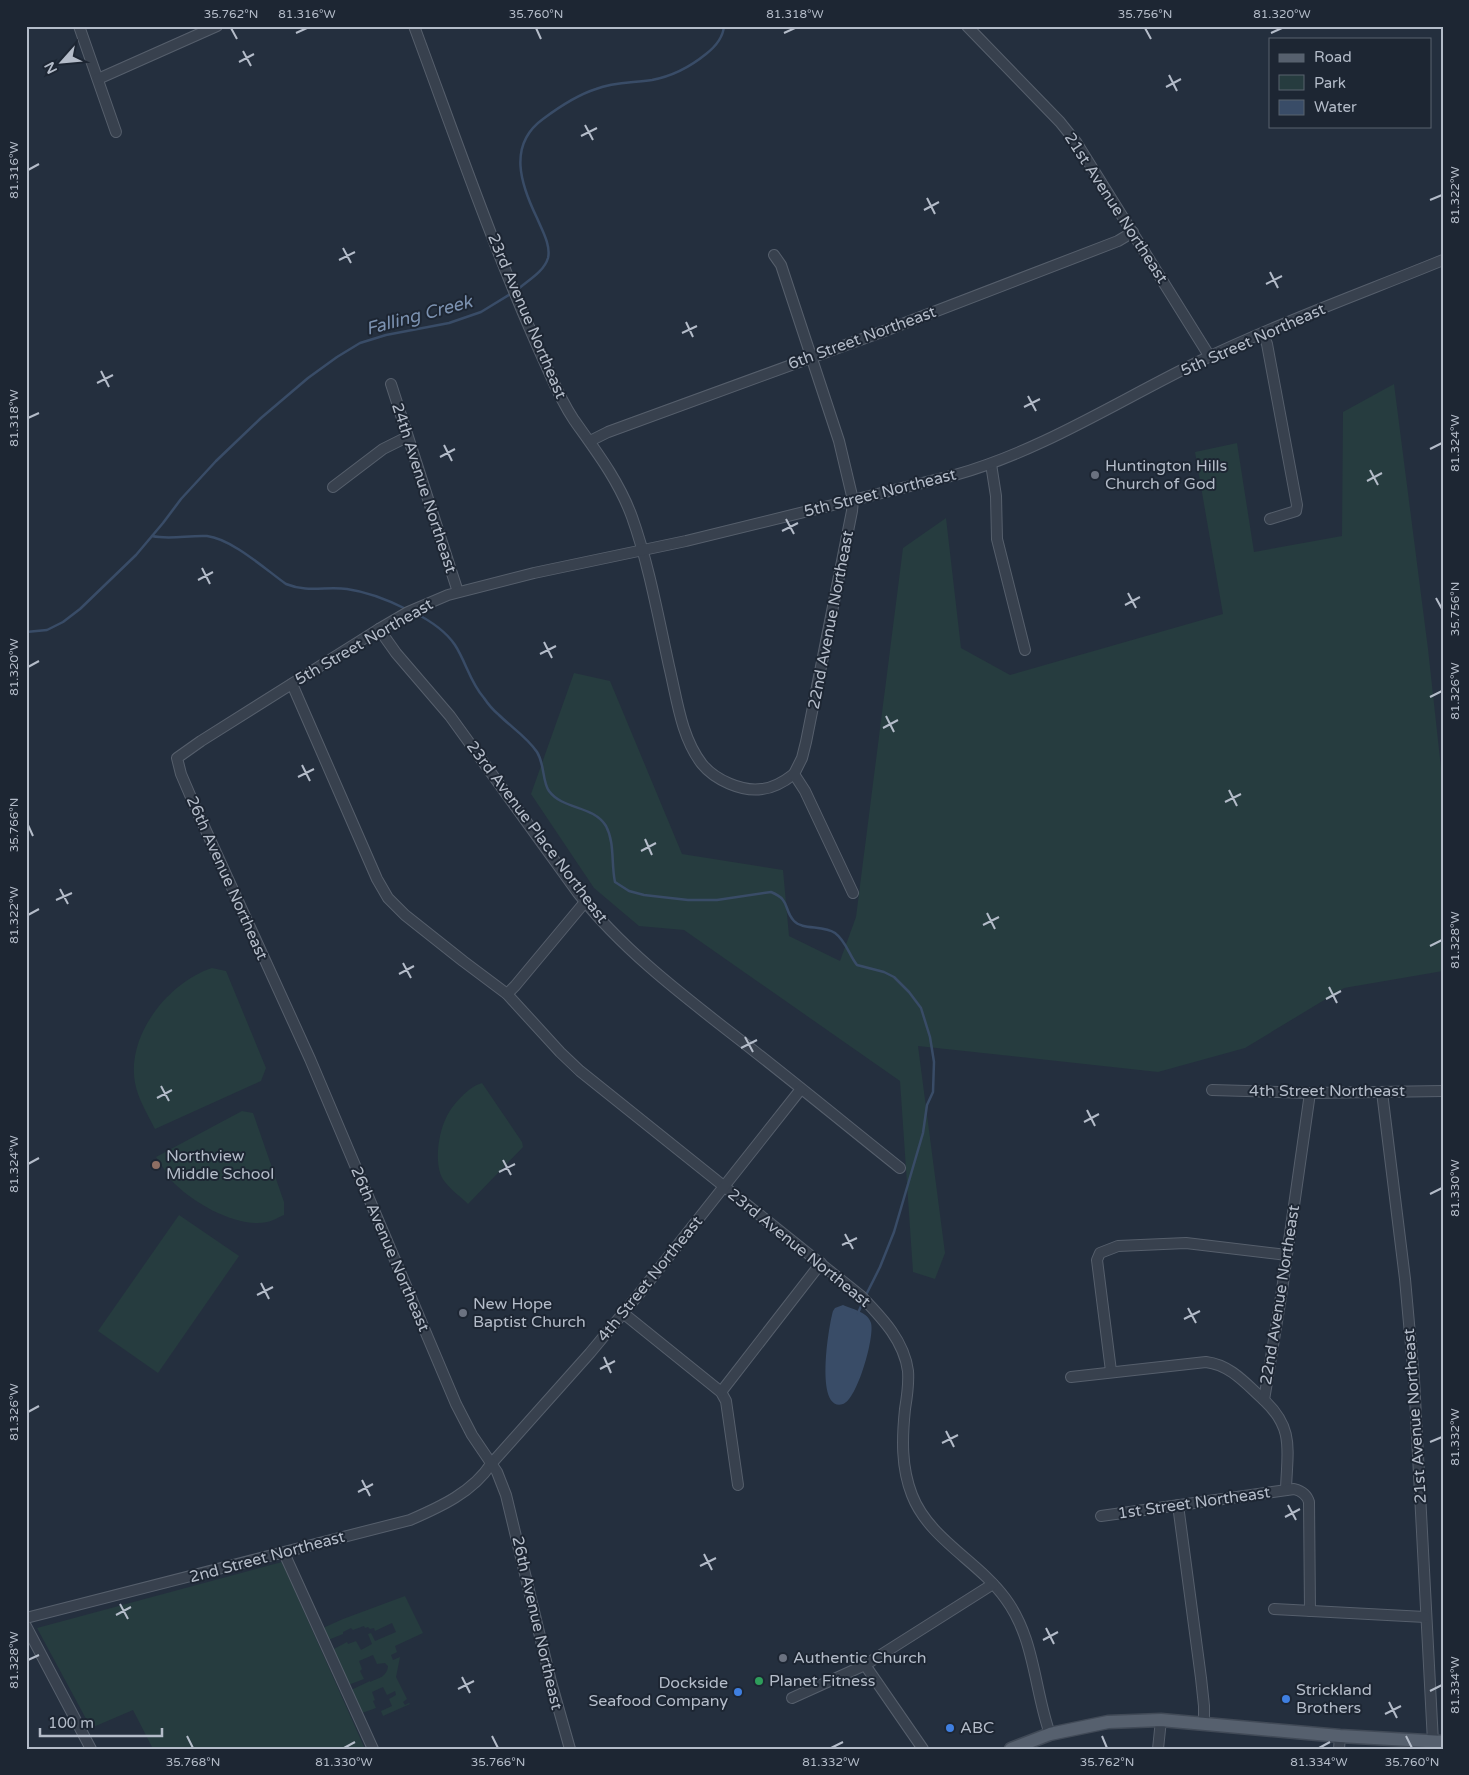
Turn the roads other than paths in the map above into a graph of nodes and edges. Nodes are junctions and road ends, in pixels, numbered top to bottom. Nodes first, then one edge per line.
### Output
1 (78, 26) edge
2 (217, 26) edge
3 (414, 26) edge
4 (967, 26) edge
5 (98, 79) junction
6 (116, 132) dead end
7 (1133, 232) junction
8 (774, 255) dead end
9 (1443, 260) edge
10 (1263, 334) junction
11 (1210, 357) junction
12 (811, 358) junction
13 (391, 384) dead end
14 (407, 437) junction
15 (590, 441) junction
16 (991, 464) junction
17 (332, 487) dead end
18 (853, 500) junction
19 (1270, 519) dead end
20 (641, 550) junction
21 (458, 592) junction
22 (379, 629) junction
23 (1025, 650) dead end
24 (292, 684) junction
25 (177, 758) joint
26 (794, 774) junction
27 (853, 893) dead end
28 (585, 902) junction
29 (507, 994) junction
30 (801, 1089) junction
31 (1212, 1090) dead end
32 (1443, 1091) edge
33 (1382, 1092) junction
34 (1310, 1093) junction
35 (900, 1168) dead end
36 (724, 1186) junction
37 (1287, 1255) junction
38 (821, 1264) junction
39 (624, 1313) junction
40 (1111, 1371) junction
41 (1070, 1377) dead end
42 (721, 1392) junction
43 (1264, 1400) junction
44 (491, 1464) junction
45 (738, 1485) dead end
46 (1286, 1490) junction
47 (1178, 1505) junction
48 (1101, 1516) dead end
49 (284, 1553) junction
50 (993, 1584) junction
51 (1274, 1609) dead end
52 (1310, 1611) junction
53 (1425, 1616) junction
54 (26, 1618) edge
55 (26, 1626) edge
56 (865, 1665) junction
57 (792, 1698) dead end
58 (1161, 1720) junction
59 (1204, 1723) junction
60 (1050, 1734) junction
61 (1438, 1742) edge
62 (1340, 1743) edge
63 (91, 1749) edge
64 (373, 1749) edge
65 (570, 1749) edge
66 (923, 1749) edge
67 (1011, 1749) edge
68 (1158, 1749) edge

1 - 5 street
2 - 5 street
3 - 15 street, 23rd Avenue Northeast
4 - 7 street, 21st Avenue Northeast
5 - 6 street
7 - 11 street, 21st Avenue Northeast
7 - 12 street, 6th Street Northeast
8 - 12 street, 22nd Avenue Northeast
9 - 10 street, 5th Street Northeast
10 - 11 street, 5th Street Northeast
10 - 19 street
11 - 16 street, 5th Street Northeast
12 - 15 street, 6th Street Northeast
12 - 18 street, 22nd Avenue Northeast
13 - 14 street, 24th Avenue Northeast
14 - 17 street
14 - 21 street, 24th Avenue Northeast
15 - 20 street, 23rd Avenue Northeast
16 - 18 street, 5th Street Northeast
16 - 23 street
18 - 20 street, 5th Street Northeast
18 - 26 street, 22nd Avenue Northeast
20 - 21 street, 5th Street Northeast
20 - 26 street, 23rd Avenue Northeast
21 - 22 street, 5th Street Northeast
22 - 24 street, 5th Street Northeast
22 - 28 street, 23rd Avenue Place Northeast
24 - 25 street, 5th Street Northeast
24 - 29 street, 23rd Avenue Northeast
25 - 44 street, 26th Avenue Northeast
26 - 27 street
28 - 29 street
28 - 30 street, 23rd Avenue Place Northeast
29 - 36 street, 23rd Avenue Northeast
30 - 35 street, 23rd Avenue Place Northeast
30 - 36 street, 4th Street Northeast
31 - 34 street, 4th Street Northeast
32 - 33 street, 4th Street Northeast
33 - 34 street, 4th Street Northeast
33 - 53 street, 21st Avenue Northeast
34 - 37 street, 22nd Avenue Northeast
36 - 38 street, 23rd Avenue Northeast
36 - 39 street, 4th Street Northeast
37 - 40 street
37 - 43 street, 22nd Avenue Northeast
38 - 42 street
38 - 50 street, 23rd Avenue Northeast
39 - 42 street
39 - 44 street, 4th Street Northeast
40 - 41 street
40 - 43 street
42 - 45 street
43 - 46 street, 22nd Avenue Northeast
44 - 49 street, 2nd Street Northeast
44 - 65 street, 26th Avenue Northeast
46 - 47 street, 1st Street Northeast
46 - 52 street
47 - 48 street, 1st Street Northeast
47 - 59 street
49 - 54 street, 2nd Street Northeast
49 - 64 street
50 - 56 street
50 - 60 street, 23rd Avenue Northeast
51 - 52 street
52 - 53 street
53 - 61 street, 21st Avenue Northeast
55 - 63 street
56 - 57 street
56 - 66 street
58 - 59 main road
58 - 60 main road
58 - 68 street
59 - 62 main road
60 - 67 main road
61 - 62 main road

